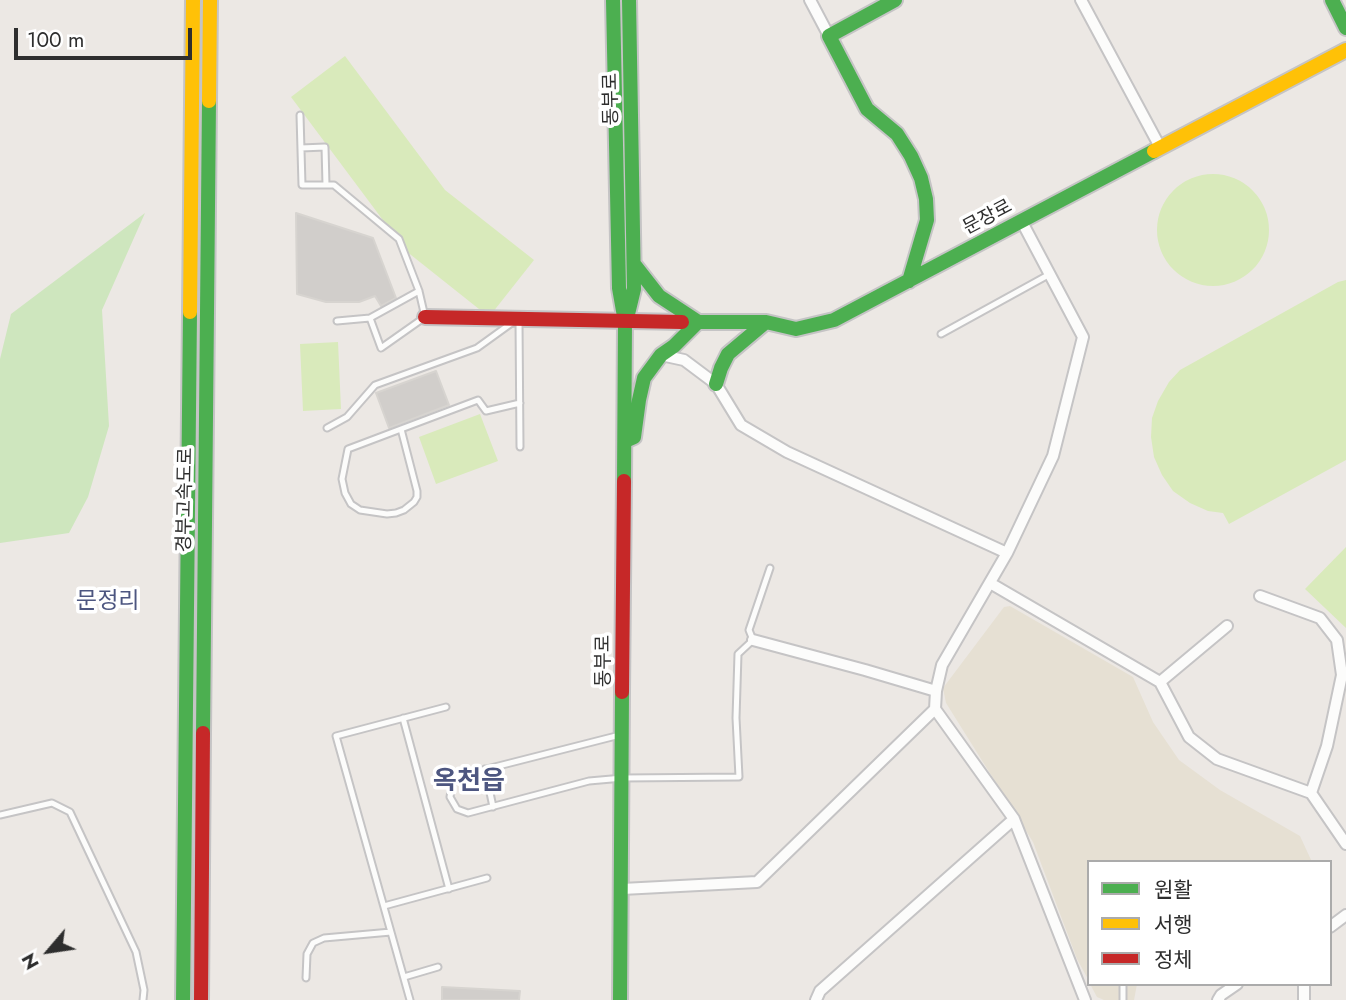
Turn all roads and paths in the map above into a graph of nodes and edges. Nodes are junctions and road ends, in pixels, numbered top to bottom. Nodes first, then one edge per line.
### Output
1 (192, 0) edge
2 (210, 0) edge
3 (613, 0) edge
4 (629, 0) edge
5 (810, 0) edge
6 (895, 0) edge
7 (1081, 0) edge
8 (1332, 0) edge
9 (1346, 28) edge
10 (829, 36) junction
11 (1346, 50) edge
12 (300, 115) dead end
13 (1160, 147) junction
14 (301, 148) junction
15 (326, 185) junction
16 (1022, 222) junction
17 (634, 264) junction
18 (1049, 274) junction
19 (909, 281) junction
20 (419, 291) junction
21 (425, 317) junction
22 (370, 318) junction
23 (519, 318) junction
24 (337, 321) dead end
25 (625, 322) junction
26 (698, 322) junction
27 (766, 322) junction
28 (941, 334) dead end
29 (661, 355) junction
30 (716, 384) junction
31 (520, 403) junction
32 (327, 428) dead end
33 (401, 429) junction
34 (625, 441) junction
35 (520, 447) dead end
36 (1007, 553) junction
37 (769, 568) dead end
38 (990, 583) junction
39 (1260, 596) dead end
40 (1227, 626) dead end
41 (753, 640) junction
42 (1160, 682) junction
43 (936, 691) junction
44 (446, 707) dead end
45 (935, 709) junction
46 (403, 718) junction
47 (623, 735) junction
48 (485, 769) junction
49 (623, 778) junction
50 (1311, 793) junction
51 (493, 807) junction
52 (0, 815) edge
53 (1014, 819) junction
54 (1346, 844) edge
55 (487, 878) dead end
56 (449, 889) junction
57 (622, 889) junction
58 (384, 906) junction
59 (1346, 915) edge
60 (1332, 926) edge
61 (391, 932) junction
62 (438, 967) dead end
63 (404, 977) junction
64 (306, 978) dead end
65 (1234, 986) edge
66 (183, 994) edge
67 (201, 996) edge
68 (143, 1000) edge
69 (410, 1000) edge
70 (620, 1000) edge
71 (816, 1000) edge
72 (1085, 1000) edge
73 (1218, 1000) edge

1 - 66 main road, 경부고속도로
2 - 67 main road, 경부고속도로
3 - 25 main road, 동부로
4 - 17 main road, 동부로
5 - 10 street
6 - 10 main road
7 - 13 street
8 - 9 main road
10 - 19 main road
11 - 13 main road, 문장로
12 - 14 lane
13 - 16 main road, 문장로
14 - 15 lane
14 - 15 lane
15 - 20 lane
16 - 18 street
16 - 19 main road, 문장로
17 - 25 main road, 동부로
17 - 26 main road
18 - 28 lane
18 - 36 street
19 - 27 main road, 문장로
20 - 21 lane
20 - 22 lane
21 - 22 lane
21 - 23 main road, 문장로
22 - 24 lane
23 - 25 main road, 문장로
23 - 31 lane
23 - 32 lane
25 - 26 main road, 문장로
25 - 34 main road, 동부로
26 - 27 main road, 문장로
26 - 29 main road
27 - 30 main road
29 - 30 street
29 - 34 main road
30 - 36 street
31 - 33 lane
31 - 35 lane
33 - 33 lane
34 - 47 main road, 동부로
36 - 38 street
37 - 41 lane
38 - 42 street
38 - 43 street
39 - 50 street
40 - 42 street
41 - 43 street
41 - 49 lane
42 - 50 street
43 - 45 street
44 - 46 lane
45 - 53 street
45 - 57 street
46 - 56 lane
46 - 58 lane
47 - 48 lane
47 - 49 main road, 동부로
48 - 51 lane
48 - 51 lane
49 - 51 lane
49 - 57 main road, 동부로
50 - 54 street
52 - 68 lane
53 - 71 street
53 - 72 street
55 - 56 lane
56 - 58 lane
57 - 70 main road, 동부로
58 - 61 lane
59 - 60 street
61 - 63 lane
61 - 64 lane
62 - 63 lane
63 - 69 lane
65 - 73 street

